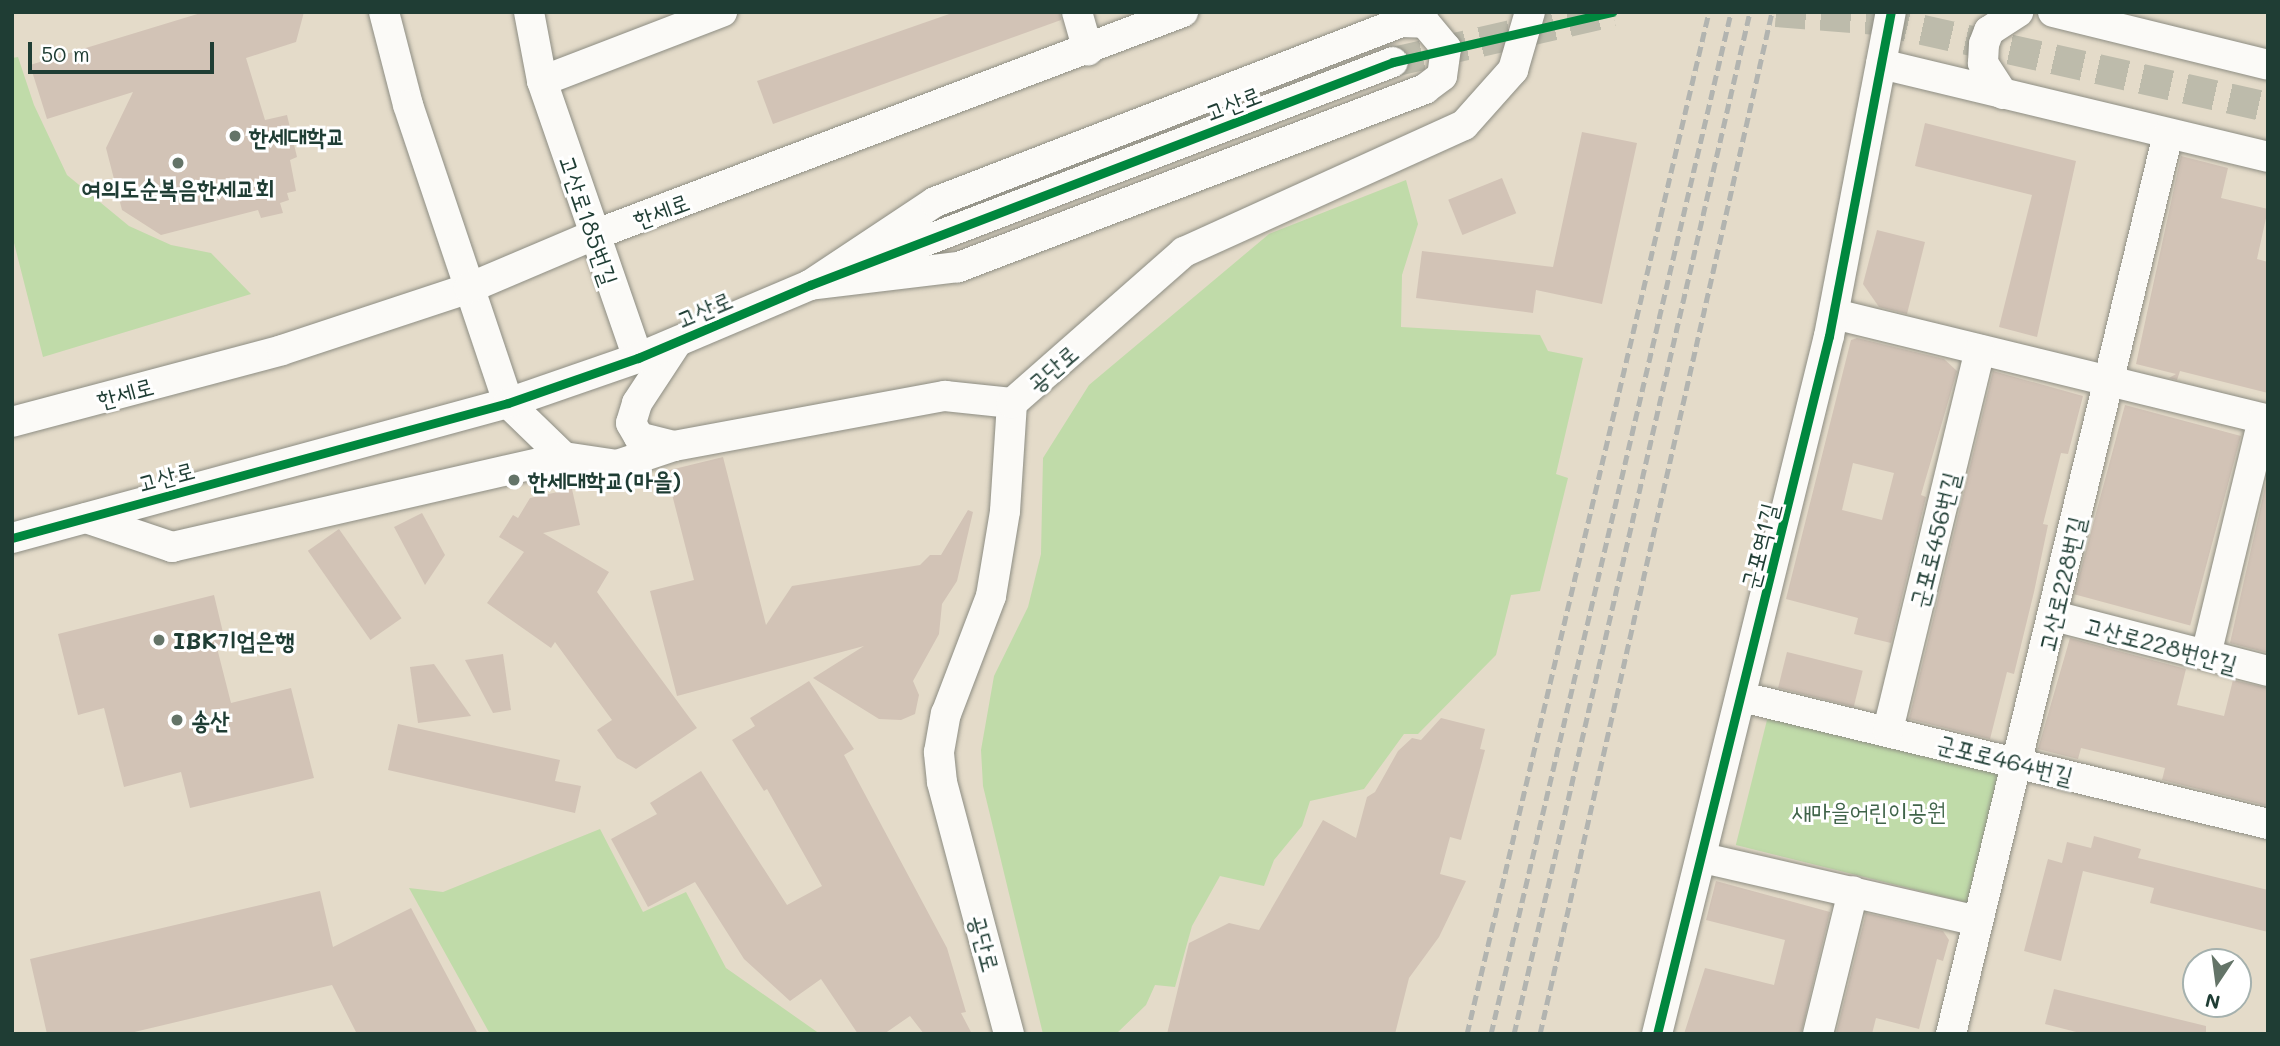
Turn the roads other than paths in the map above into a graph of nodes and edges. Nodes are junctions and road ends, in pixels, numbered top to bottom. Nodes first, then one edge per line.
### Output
1 (529, 12) edge
2 (722, 12) edge
3 (1077, 12) edge
4 (1183, 12) edge
5 (1530, 12) edge
6 (1891, 12) edge
7 (2018, 12) edge
8 (2053, 12) edge
9 (382, 14) edge
10 (1088, 50) junction
11 (1393, 62) tunnel mouth
12 (1881, 64) junction
13 (2268, 65) edge
14 (542, 81) junction
15 (2003, 94) junction
16 (2168, 134) junction
17 (2268, 157) edge
18 (594, 235) junction
19 (810, 285) junction
20 (469, 288) junction
21 (1834, 314) junction
22 (677, 342) junction
23 (1980, 350) junction
24 (638, 358) junction
25 (2109, 381) junction
26 (508, 403) junction
27 (1012, 403) junction
28 (2265, 419) edge
29 (12, 422) edge
30 (674, 446) junction
31 (564, 457) junction
32 (86, 518) junction
33 (12, 538) edge
34 (2054, 616) junction
35 (2206, 655) junction
36 (2268, 671) edge
37 (1742, 697) junction
38 (1888, 730) junction
39 (2018, 761) junction
40 (2268, 824) edge
41 (1703, 858) junction
42 (1853, 891) junction
43 (1978, 921) junction
44 (1009, 1034) edge
45 (1657, 1034) edge
46 (1818, 1034) edge
47 (1951, 1034) edge

1 - 14 street, 고산로185번길
2 - 14 street
3 - 10 street
4 - 10 street, 한세로
5 - 27 street, 공단로
6 - 12 street, 군포역1길
7 - 15 street
8 - 13 street
9 - 20 street
10 - 18 street, 한세로
11 - 19 street, 고산로
12 - 15 street
12 - 21 street, 군포역1길
14 - 18 street, 고산로185번길
15 - 16 street
16 - 17 street
16 - 25 street, 고산로228번길
18 - 20 street, 한세로
18 - 24 street, 고산로185번길
19 - 19 street
19 - 22 street, 고산로
20 - 26 street
20 - 29 street, 한세로
21 - 23 street
21 - 37 street, 군포역1길
22 - 24 street, 고산로
22 - 30 street
23 - 25 street
23 - 38 street, 군포로456번길
24 - 26 street, 고산로
25 - 28 street
25 - 34 street, 고산로228번길
26 - 31 street
26 - 32 street, 고산로
27 - 30 street
27 - 44 street, 공단로
28 - 35 street
30 - 31 street
31 - 32 street
32 - 33 street, 고산로
34 - 35 street, 고산로228번안길
34 - 39 street, 고산로228번길
35 - 36 street, 고산로228번안길
37 - 38 street, 군포로464번길
37 - 41 street, 군포역1길
38 - 39 street, 군포로464번길
39 - 40 street, 군포로464번길
39 - 43 street, 고산로228번길
41 - 42 street
41 - 45 street, 군포역1길
42 - 43 street
42 - 46 street
43 - 47 street, 고산로228번길

